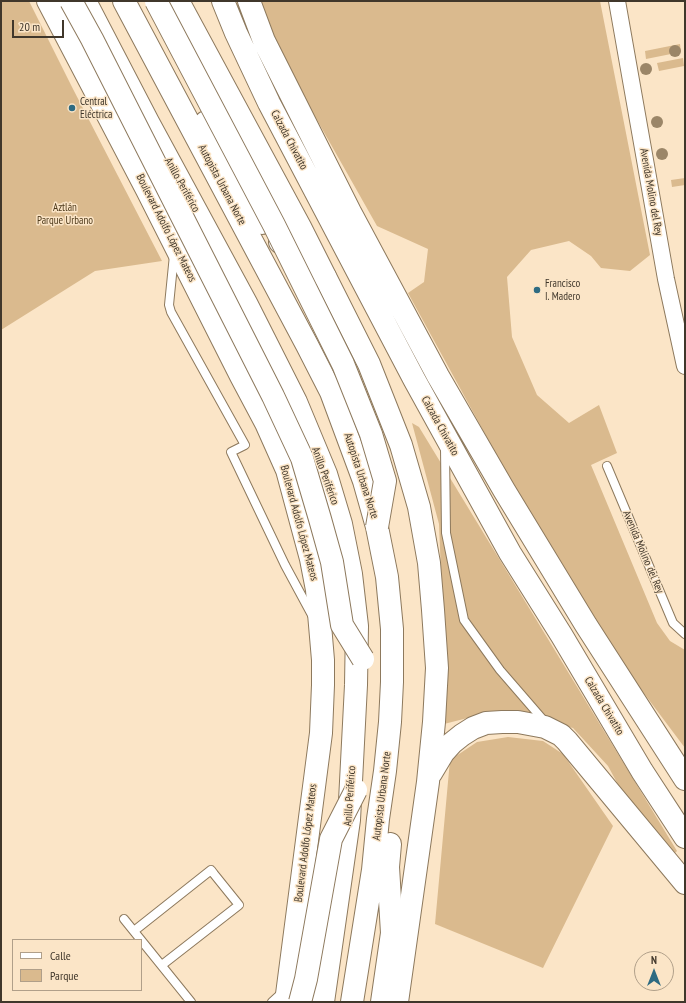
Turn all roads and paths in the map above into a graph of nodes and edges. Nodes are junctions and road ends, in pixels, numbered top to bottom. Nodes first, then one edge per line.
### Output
1 (48, 1) edge
2 (71, 1) edge
3 (86, 1) edge
4 (95, 1) edge
5 (124, 1) edge
6 (140, 1) edge
7 (156, 1) edge
8 (178, 1) edge
9 (223, 1) edge
10 (249, 1) edge
11 (616, 1) edge
12 (621, 1) edge
13 (620, 18) junction
14 (266, 231) junction
15 (175, 244) junction
16 (325, 277) junction
17 (685, 364) edge
18 (444, 434) junction
19 (606, 466) dead end
20 (378, 527) junction
21 (321, 632) junction
22 (685, 634) edge
23 (363, 659) junction
24 (552, 730) junction
25 (684, 777) edge
26 (428, 782) junction
27 (356, 790) junction
28 (685, 837) edge
29 (373, 870) junction
30 (685, 884) edge
31 (124, 919) dead end
32 (134, 930) junction
33 (141, 939) edge
34 (142, 940) edge
35 (162, 965) junction
36 (291, 997) edge
37 (191, 1002) edge
38 (272, 1002) edge
39 (323, 1002) edge
40 (329, 1002) edge
41 (352, 1002) edge
42 (377, 1002) edge
43 (382, 1002) edge
44 (397, 1002) edge

1 - 15 main road, Boulevard Adolfo López Mateos
2 - 23 main road, bridge
3 - 39 main road, Anillo Periférico
4 - 23 main road
5 - 20 main road, Autopista Urbana Norte
6 - 14 main road
7 - 20 main road, bridge
8 - 16 main road
9 - 18 main road, Calzada Chivatito
10 - 25 main road, Calzada Chivatito
11 - 13 street, Avenida Molino del Rey
12 - 13 street, Avenida Molino del Rey
13 - 17 street, Avenida Molino del Rey
14 - 16 main road
14 - 43 main road
15 - 21 main road, Boulevard Adolfo López Mateos
15 - 21 lane
16 - 26 main road
18 - 24 lane
18 - 28 main road, Calzada Chivatito
19 - 22 lane, Avenida Molino del Rey
20 - 29 main road, Autopista Urbana Norte
21 - 36 main road, Boulevard Adolfo López Mateos
23 - 27 main road
24 - 26 main road
24 - 30 main road
26 - 44 main road
27 - 36 main road, bridge
27 - 40 main road
29 - 41 main road, Autopista Urbana Norte
29 - 42 main road
31 - 32 lane
32 - 33 lane
32 - 35 lane
34 - 35 lane
35 - 37 lane
36 - 38 lane

